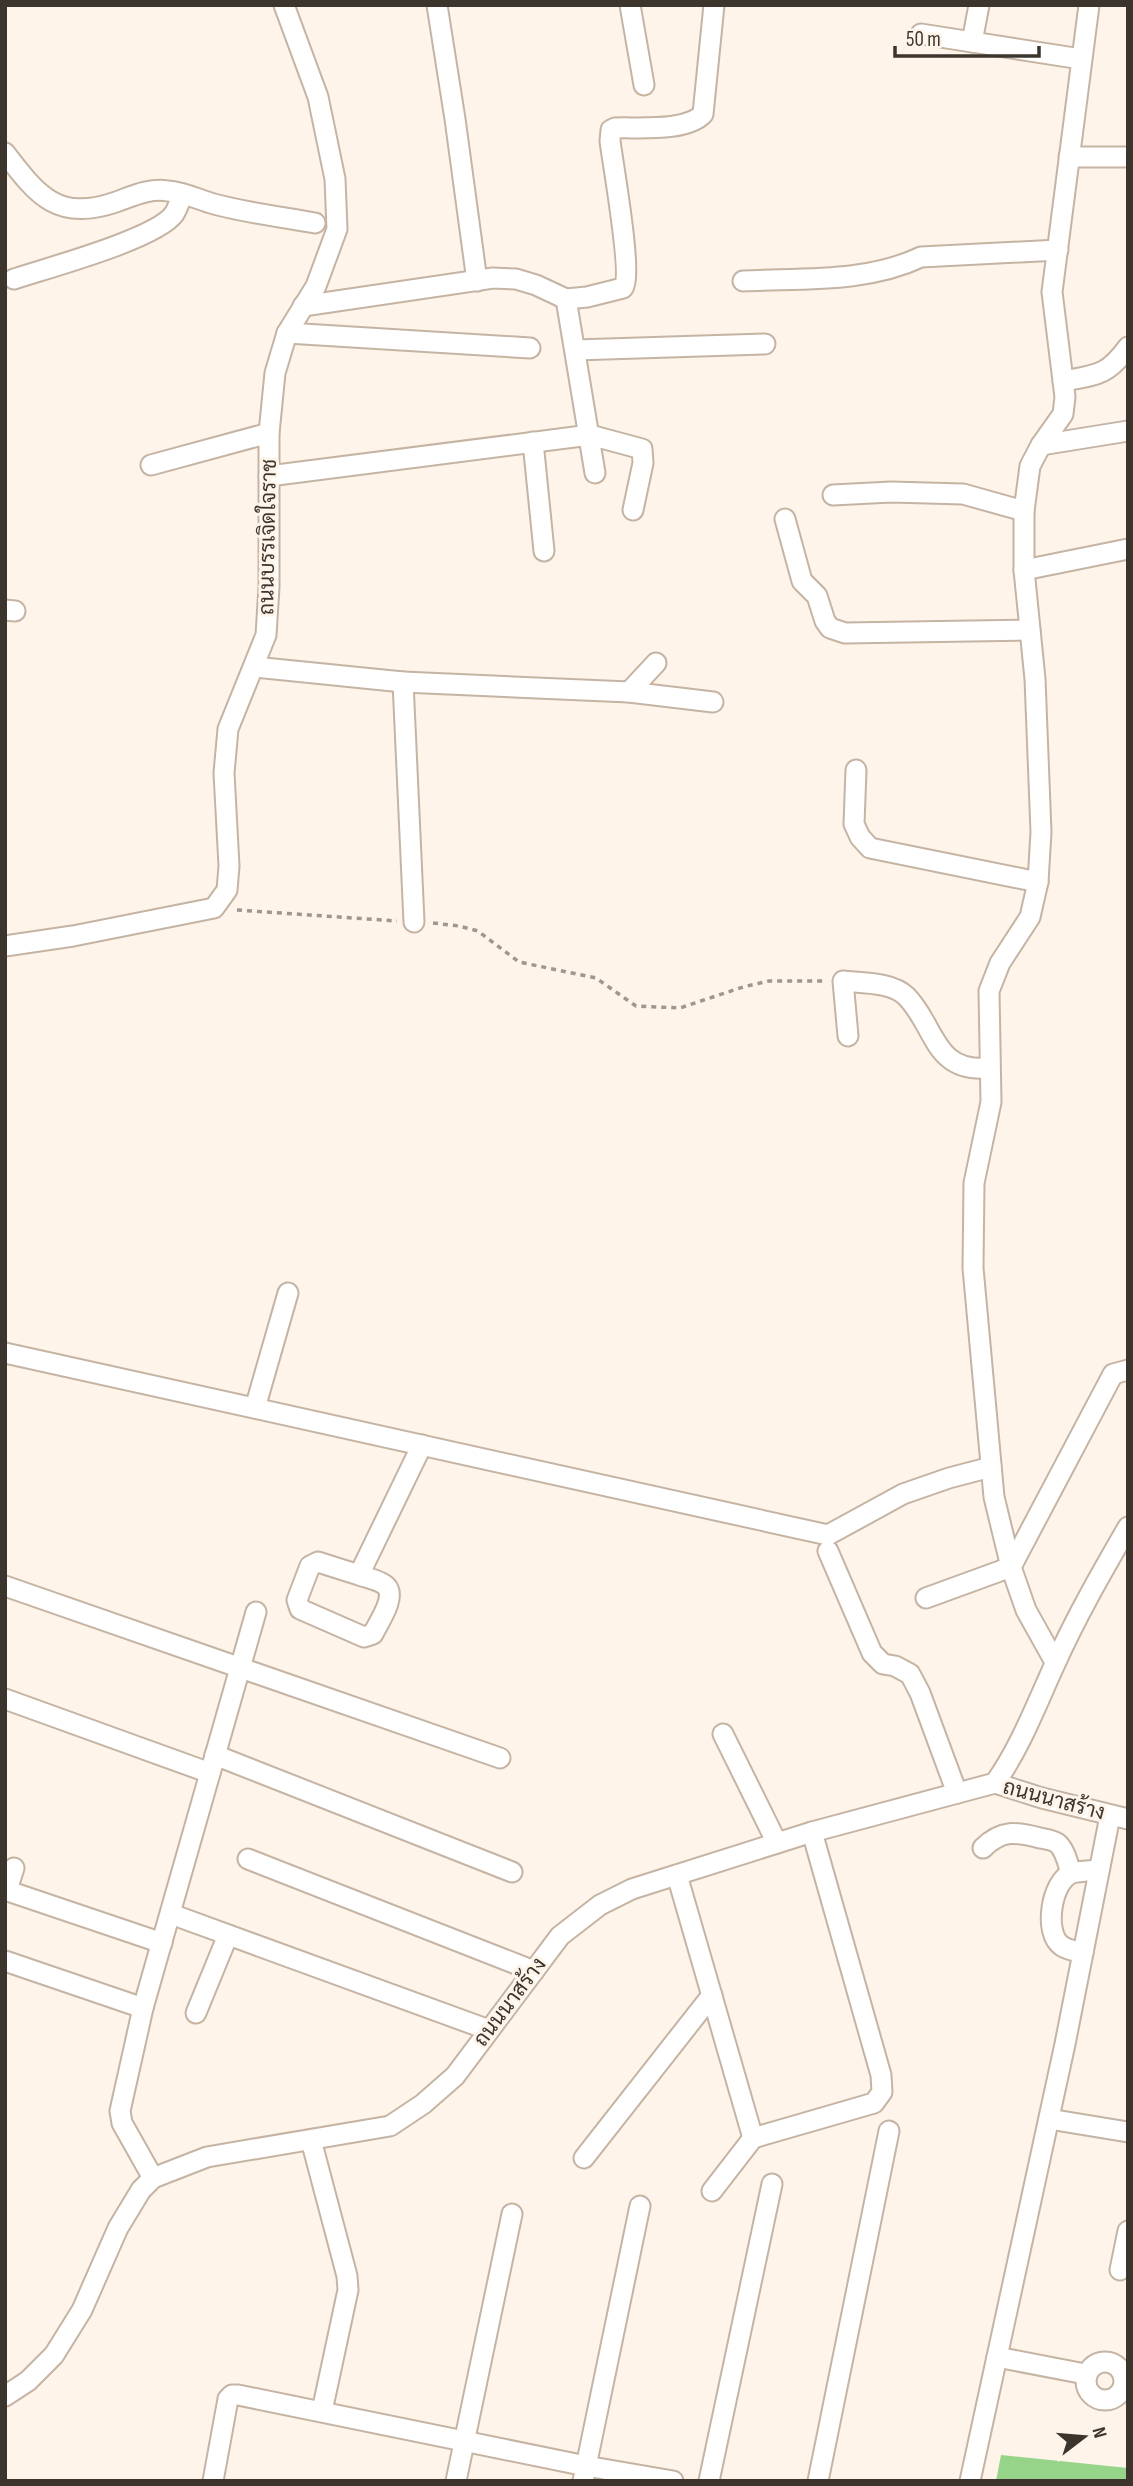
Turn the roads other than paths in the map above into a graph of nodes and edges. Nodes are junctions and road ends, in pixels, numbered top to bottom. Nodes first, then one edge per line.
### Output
1 (284, 5) edge
2 (437, 5) edge
3 (630, 5) edge
4 (714, 5) edge
5 (979, 5) edge
6 (1088, 5) edge
7 (921, 34) dead end
8 (972, 42) junction
9 (1081, 59) junction
10 (644, 85) dead end
11 (5, 153) edge
12 (1069, 157) junction
13 (1128, 158) edge
14 (183, 194) junction
15 (315, 223) dead end
16 (1058, 250) junction
17 (15, 279) dead end
18 (477, 281) junction
19 (743, 281) dead end
20 (566, 299) junction
21 (303, 306) junction
22 (287, 333) junction
23 (765, 344) dead end
24 (1128, 347) edge
25 (530, 348) dead end
26 (575, 350) junction
27 (1063, 382) junction
28 (1128, 431) edge
29 (269, 433) junction
30 (590, 435) junction
31 (533, 442) junction
32 (1041, 445) junction
33 (151, 465) dead end
34 (596, 473) dead end
35 (269, 476) junction
36 (833, 495) dead end
37 (633, 510) dead end
38 (1024, 511) junction
39 (785, 519) dead end
40 (1128, 549) edge
41 (544, 551) dead end
42 (1024, 570) junction
43 (1030, 630) junction
44 (656, 663) dead end
45 (254, 667) junction
46 (403, 682) junction
47 (629, 692) junction
48 (713, 702) dead end
49 (856, 770) dead end
50 (1038, 882) junction
51 (414, 922) road end
52 (5, 946) edge
53 (848, 1036) dead end
54 (989, 1068) junction
55 (288, 1293) dead end
56 (5, 1353) edge
57 (1128, 1370) edge
58 (255, 1408) junction
59 (422, 1445) junction
60 (991, 1467) junction
61 (1128, 1527) edge
62 (828, 1551) dead end
63 (1011, 1567) junction
64 (359, 1575) junction
65 (5, 1586) edge
66 (926, 1598) dead end
67 (256, 1612) dead end
68 (1055, 1662) junction
69 (240, 1668) junction
70 (5, 1699) edge
71 (723, 1734) dead end
72 (500, 1758) dead end
73 (213, 1764) junction
74 (995, 1783) junction
75 (957, 1793) junction
76 (1119, 1818) edge
77 (812, 1832) junction
78 (777, 1843) junction
79 (983, 1848) dead end
80 (248, 1859) dead end
81 (14, 1868) dead end
82 (1099, 1871) junction
83 (512, 1872) dead end
84 (1071, 1874) junction
85 (677, 1875) junction
86 (6, 1890) edge
87 (171, 1914) junction
88 (228, 1935) junction
89 (162, 1943) junction
90 (1083, 1953) junction
91 (5, 1961) edge
92 (534, 1971) junction
93 (712, 1995) junction
94 (143, 2008) junction
95 (196, 2013) dead end
96 (489, 2030) junction
97 (1049, 2119) junction
98 (889, 2132) dead end
99 (1128, 2132) edge
100 (753, 2138) junction
101 (311, 2140) junction
102 (584, 2158) dead end
103 (153, 2178) junction
104 (772, 2184) dead end
105 (712, 2191) dead end
106 (640, 2206) dead end
107 (512, 2214) dead end
108 (1128, 2231) edge
109 (1120, 2270) dead end
110 (997, 2357) junction
111 (1085, 2374) dead end
112 (5, 2396) edge
113 (322, 2412) junction
114 (465, 2441) junction
115 (584, 2474) edge
116 (213, 2481) edge
117 (456, 2481) edge
118 (673, 2481) edge
119 (709, 2481) edge
120 (818, 2481) edge
121 (970, 2481) edge

1 - 21 street, ถนนบรรเจิดใจราช
2 - 18 street
3 - 10 street
4 - 20 street
5 - 8 street
6 - 9 street
7 - 8 street
8 - 9 street
9 - 12 street
11 - 14 street
12 - 13 street
12 - 16 street
14 - 15 street
14 - 17 street
16 - 19 street
16 - 27 street
18 - 20 street
18 - 21 street
20 - 26 street
21 - 22 street, ถนนบรรเจิดใจราช
22 - 25 street
22 - 29 street, ถนนบรรเจิดใจราช
23 - 26 street
24 - 27 street
26 - 30 street
27 - 32 street
28 - 32 street
29 - 33 street
29 - 35 street, ถนนบรรเจิดใจราช
30 - 31 street
30 - 34 street
30 - 37 street
31 - 35 street
31 - 41 street
32 - 38 street
35 - 45 street, ถนนบรรเจิดใจราช
36 - 38 street
38 - 42 street
39 - 43 street
40 - 42 street
42 - 43 street
43 - 50 street
44 - 47 street
45 - 46 street
45 - 52 street, ถนนบรรเจิดใจราช
46 - 47 street
46 - 51 street
47 - 48 street
49 - 50 street
50 - 54 street
53 - 54 street
54 - 60 street
55 - 58 street
56 - 58 street
57 - 63 street
58 - 59 street
59 - 60 street
59 - 64 street
60 - 63 street
61 - 68 street
62 - 75 street
63 - 66 street
63 - 68 street
64 - 64 street
65 - 69 street
67 - 69 street
68 - 74 street
69 - 72 street
69 - 73 street
70 - 73 street
71 - 78 street
73 - 83 street
73 - 87 street
74 - 75 street, ถนนนาสร้าง
74 - 76 street, ถนนนาสร้าง
75 - 77 street, ถนนนาสร้าง
76 - 82 street
77 - 78 street, ถนนนาสร้าง
77 - 100 street
78 - 85 street, ถนนนาสร้าง
79 - 84 street
80 - 92 street
81 - 86 street
82 - 84 street
82 - 90 street
84 - 90 street
85 - 92 street, ถนนนาสร้าง
85 - 93 street
86 - 89 street
87 - 88 street
87 - 89 street
88 - 95 street
88 - 96 street
89 - 94 street
90 - 97 street
91 - 94 street
92 - 96 street, ถนนนาสร้าง
93 - 100 street
93 - 102 street
94 - 103 street
96 - 101 street, ถนนนาสร้าง
97 - 99 street
97 - 110 street
98 - 120 street
100 - 105 street
101 - 103 street, ถนนนาสร้าง
101 - 113 street
103 - 112 street
104 - 119 street
106 - 115 street
107 - 114 street
108 - 109 street
110 - 111 street
110 - 121 street
113 - 114 street
113 - 116 street
114 - 115 street
114 - 117 street
115 - 118 street

